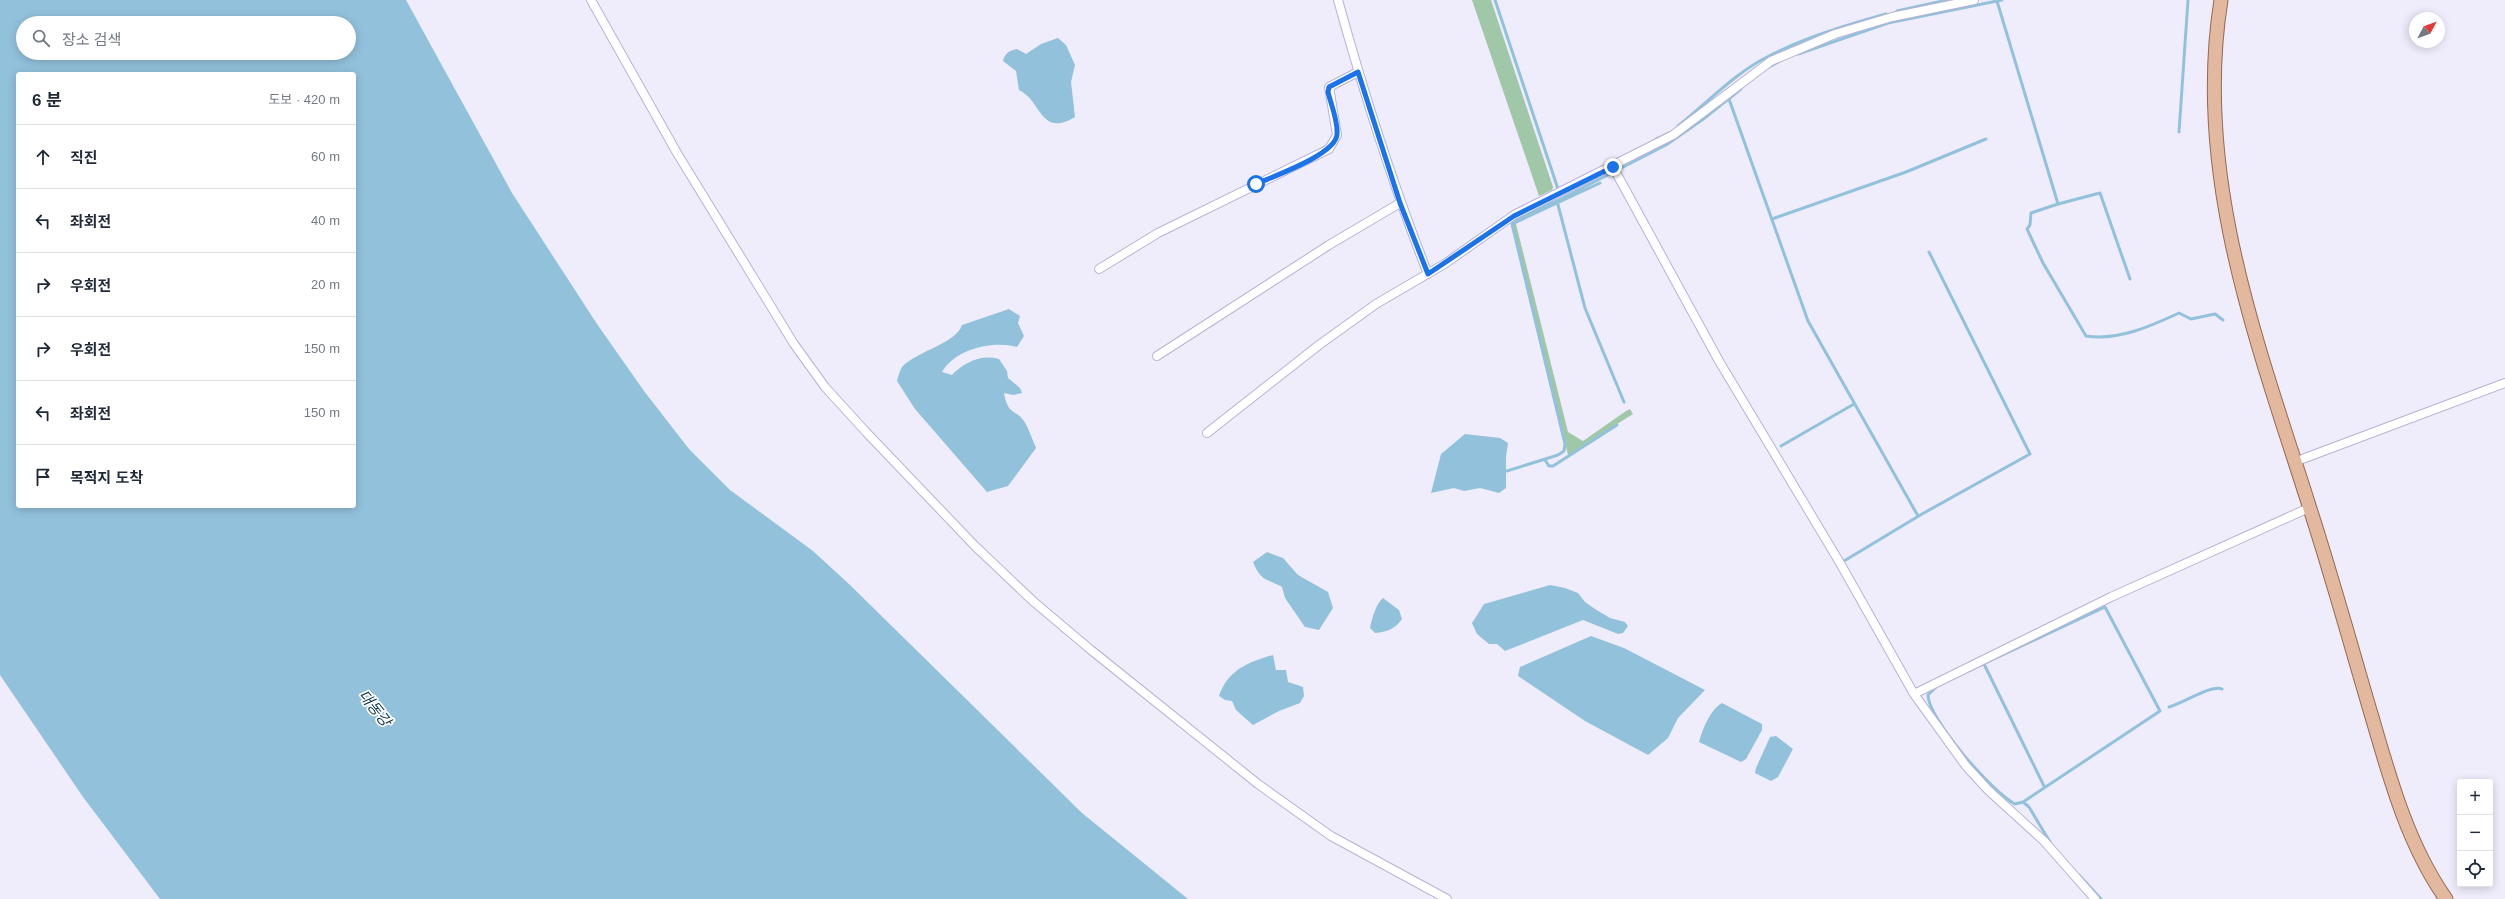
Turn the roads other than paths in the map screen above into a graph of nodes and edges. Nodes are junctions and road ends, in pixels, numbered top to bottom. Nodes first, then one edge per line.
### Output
1 (591, 0) edge
2 (1338, 0) edge
3 (1974, 0) edge
4 (2221, 0) edge
5 (1358, 72) junction
6 (1613, 167) junction
7 (1400, 203) junction
8 (1099, 269) dead end
9 (1428, 274) junction
10 (1157, 356) dead end
11 (2505, 383) edge
12 (1207, 433) dead end
13 (2296, 461) junction
14 (2311, 507) junction
15 (1914, 694) junction
16 (1447, 899) edge
17 (2095, 899) edge
18 (2446, 899) edge

1 - 16 street
2 - 5 street
3 - 6 street
4 - 13 main road
5 - 7 street
5 - 8 street
6 - 9 street
6 - 15 street
7 - 9 street
7 - 10 street
9 - 12 street
11 - 13 street
13 - 14 main road
14 - 15 street
14 - 18 main road
15 - 17 street

